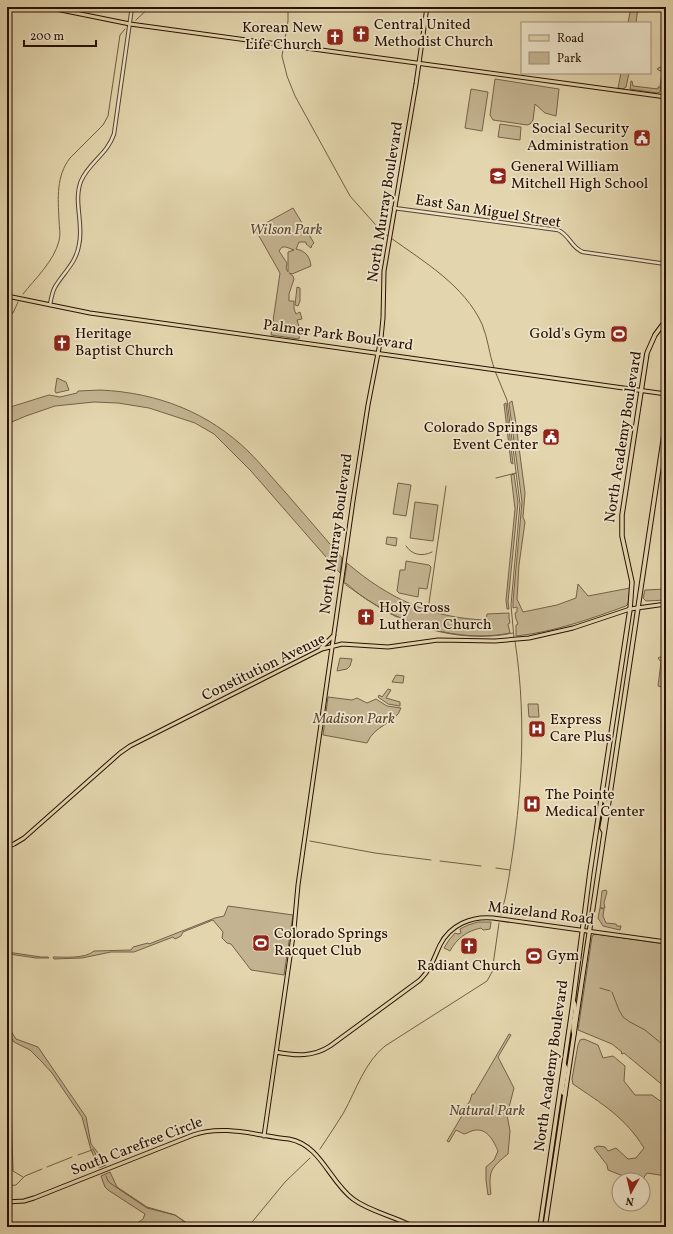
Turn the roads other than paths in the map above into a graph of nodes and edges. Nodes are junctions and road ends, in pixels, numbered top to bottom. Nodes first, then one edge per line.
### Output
1 (46, 7) edge
2 (132, 7) edge
3 (427, 7) edge
4 (130, 24) junction
5 (419, 64) junction
6 (666, 97) edge
7 (394, 208) junction
8 (666, 264) edge
9 (7, 296) edge
10 (50, 305) junction
11 (666, 320) edge
12 (378, 353) junction
13 (640, 391) junction
14 (666, 394) edge
15 (666, 421) edge
16 (666, 604) edge
17 (638, 607) junction
18 (630, 609) junction
19 (334, 635) junction
20 (332, 646) junction
21 (320, 650) junction
22 (601, 797) junction
23 (604, 833) junction
24 (7, 847) edge
25 (583, 930) junction
26 (590, 931) junction
27 (666, 942) edge
28 (574, 1002) junction
29 (574, 1034) junction
30 (276, 1052) junction
31 (564, 1064) junction
32 (565, 1095) junction
33 (264, 1136) junction
34 (549, 1167) junction
35 (554, 1168) junction
36 (7, 1202) edge
37 (414, 1227) edge
38 (540, 1227) edge
39 (545, 1227) edge

1 - 4 main road
2 - 4 street
3 - 5 main road, North Murray Boulevard
4 - 5 main road
4 - 10 street
5 - 6 main road
5 - 7 main road, North Murray Boulevard
7 - 8 street, East San Miguel Street
7 - 12 main road, North Murray Boulevard
9 - 10 main road, Palmer Park Boulevard
10 - 12 main road, Palmer Park Boulevard
11 - 13 highway, North Academy Boulevard
12 - 13 main road, Palmer Park Boulevard
12 - 19 main road, North Murray Boulevard
13 - 14 main road, Palmer Park Boulevard
13 - 18 highway, North Academy Boulevard
15 - 17 highway, North Academy Boulevard
16 - 17 main road, Constitution Avenue
17 - 18 main road, Constitution Avenue
17 - 23 highway, North Academy Boulevard
18 - 20 main road, Constitution Avenue
18 - 22 highway, North Academy Boulevard
19 - 20 main road, North Murray Boulevard
19 - 21 main road
20 - 21 main road, Constitution Avenue
20 - 30 main road, North Murray Boulevard
21 - 24 main road, Constitution Avenue
22 - 23 highway
22 - 25 highway, North Academy Boulevard
23 - 26 highway, North Academy Boulevard
25 - 26 main road, Maizeland Road
25 - 28 highway, North Academy Boulevard
25 - 30 main road, Maizeland Road
26 - 27 main road, Maizeland Road
26 - 29 highway, North Academy Boulevard
28 - 29 main road
28 - 31 highway, North Academy Boulevard
29 - 32 highway, North Academy Boulevard
30 - 33 main road, North Murray Boulevard
31 - 32 main road
31 - 34 highway, North Academy Boulevard
32 - 35 highway, North Academy Boulevard
33 - 36 main road, South Carefree Circle
33 - 37 main road, South Carefree Circle
34 - 35 main road
34 - 38 highway, North Academy Boulevard
35 - 39 highway, North Academy Boulevard

